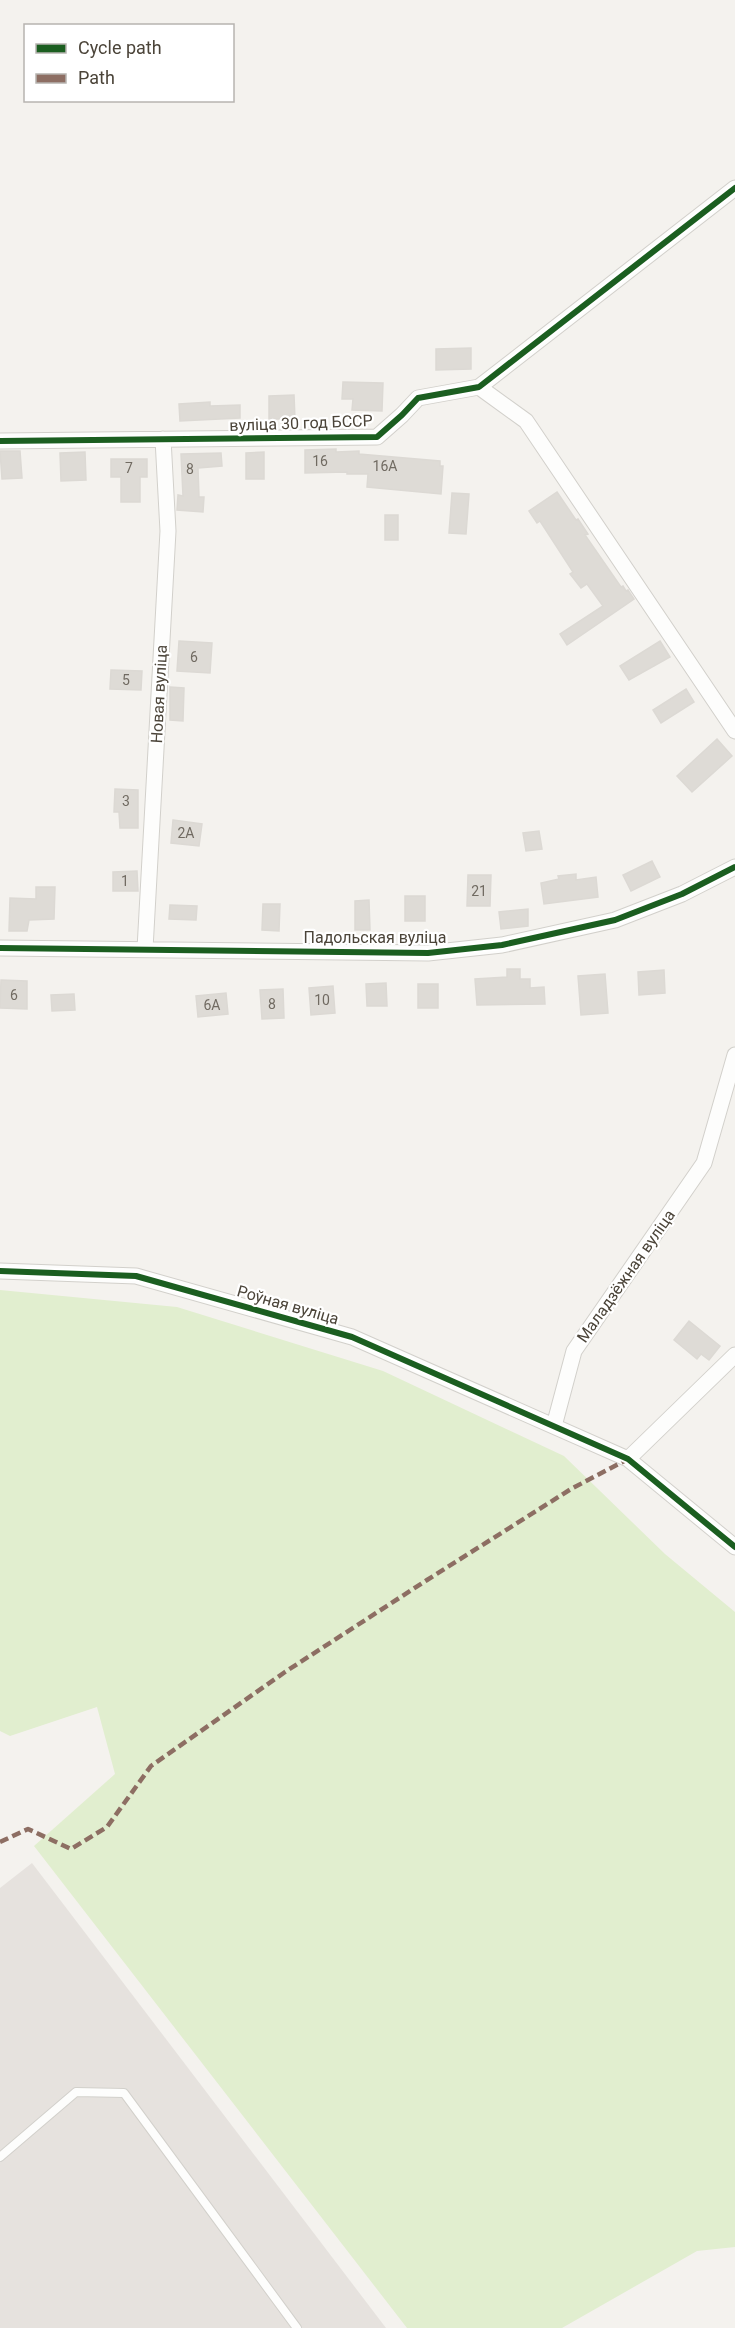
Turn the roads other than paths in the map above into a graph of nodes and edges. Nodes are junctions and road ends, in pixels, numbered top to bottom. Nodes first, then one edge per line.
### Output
1 (735, 188) edge
2 (479, 387) junction
3 (163, 439) junction
4 (0, 441) edge
5 (735, 731) edge
6 (735, 867) edge
7 (0, 948) edge
8 (145, 949) junction
9 (735, 1055) edge
10 (0, 1271) edge
11 (735, 1355) edge
12 (554, 1426) junction
13 (628, 1459) junction
14 (735, 1547) edge
15 (0, 2157) edge
16 (297, 2328) edge

1 - 2 street, вуліца 30 год БССР
2 - 3 street, вуліца 30 год БССР
2 - 5 street
3 - 4 street, вуліца 30 год БССР
3 - 8 street, Новая вуліца
6 - 8 street, Падольская вуліца
7 - 8 street, Падольская вуліца
9 - 12 street, Маладзёжная вуліца
10 - 12 street, Роўная вуліца
11 - 13 street
12 - 13 street
13 - 14 street
15 - 16 lane

